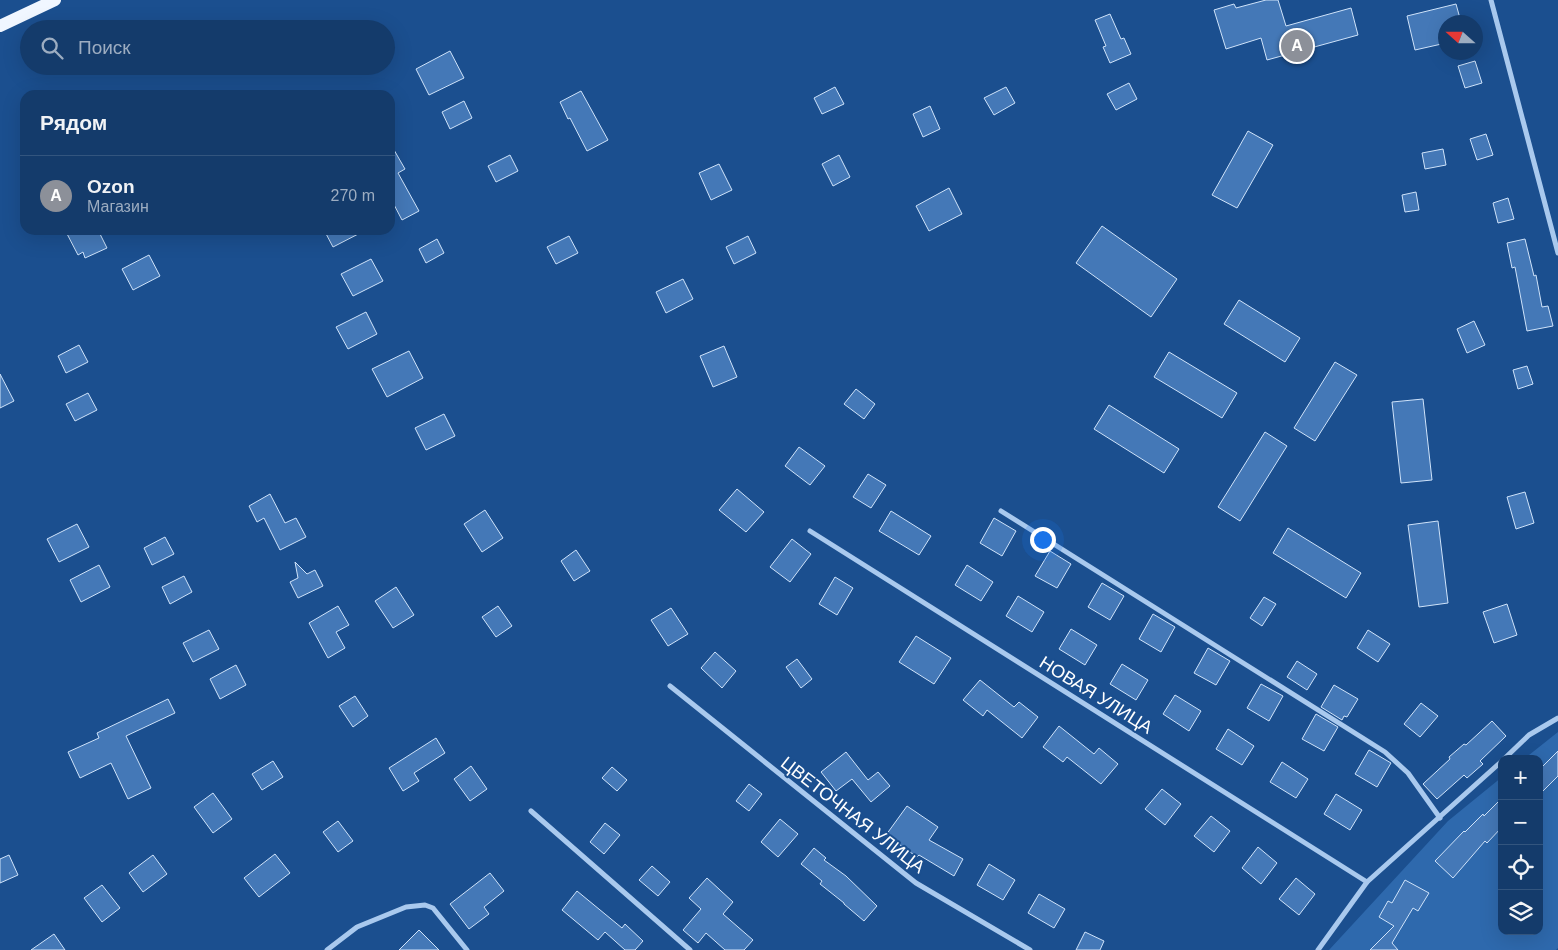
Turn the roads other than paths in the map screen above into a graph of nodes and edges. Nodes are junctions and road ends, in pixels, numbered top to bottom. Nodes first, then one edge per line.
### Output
1 (55, 0) edge
2 (1491, 0) edge
3 (0, 26) edge
4 (1558, 253) edge
5 (1001, 511) dead end
6 (810, 531) dead end
7 (670, 686) dead end
8 (1558, 718) edge
9 (1508, 755) edge
10 (1498, 765) edge
11 (531, 811) dead end
12 (1440, 818) junction
13 (1367, 882) junction
14 (327, 950) edge
15 (468, 950) edge
16 (690, 950) edge
17 (1030, 950) edge
18 (1318, 950) edge

1 - 3 main road
2 - 4 street
5 - 12 street
6 - 13 street, НОВАЯ УЛИЦА
7 - 17 street, ЦВЕТОЧНАЯ УЛИЦА
8 - 9 street
10 - 12 street
11 - 16 street
12 - 13 street
13 - 18 street
14 - 15 street

